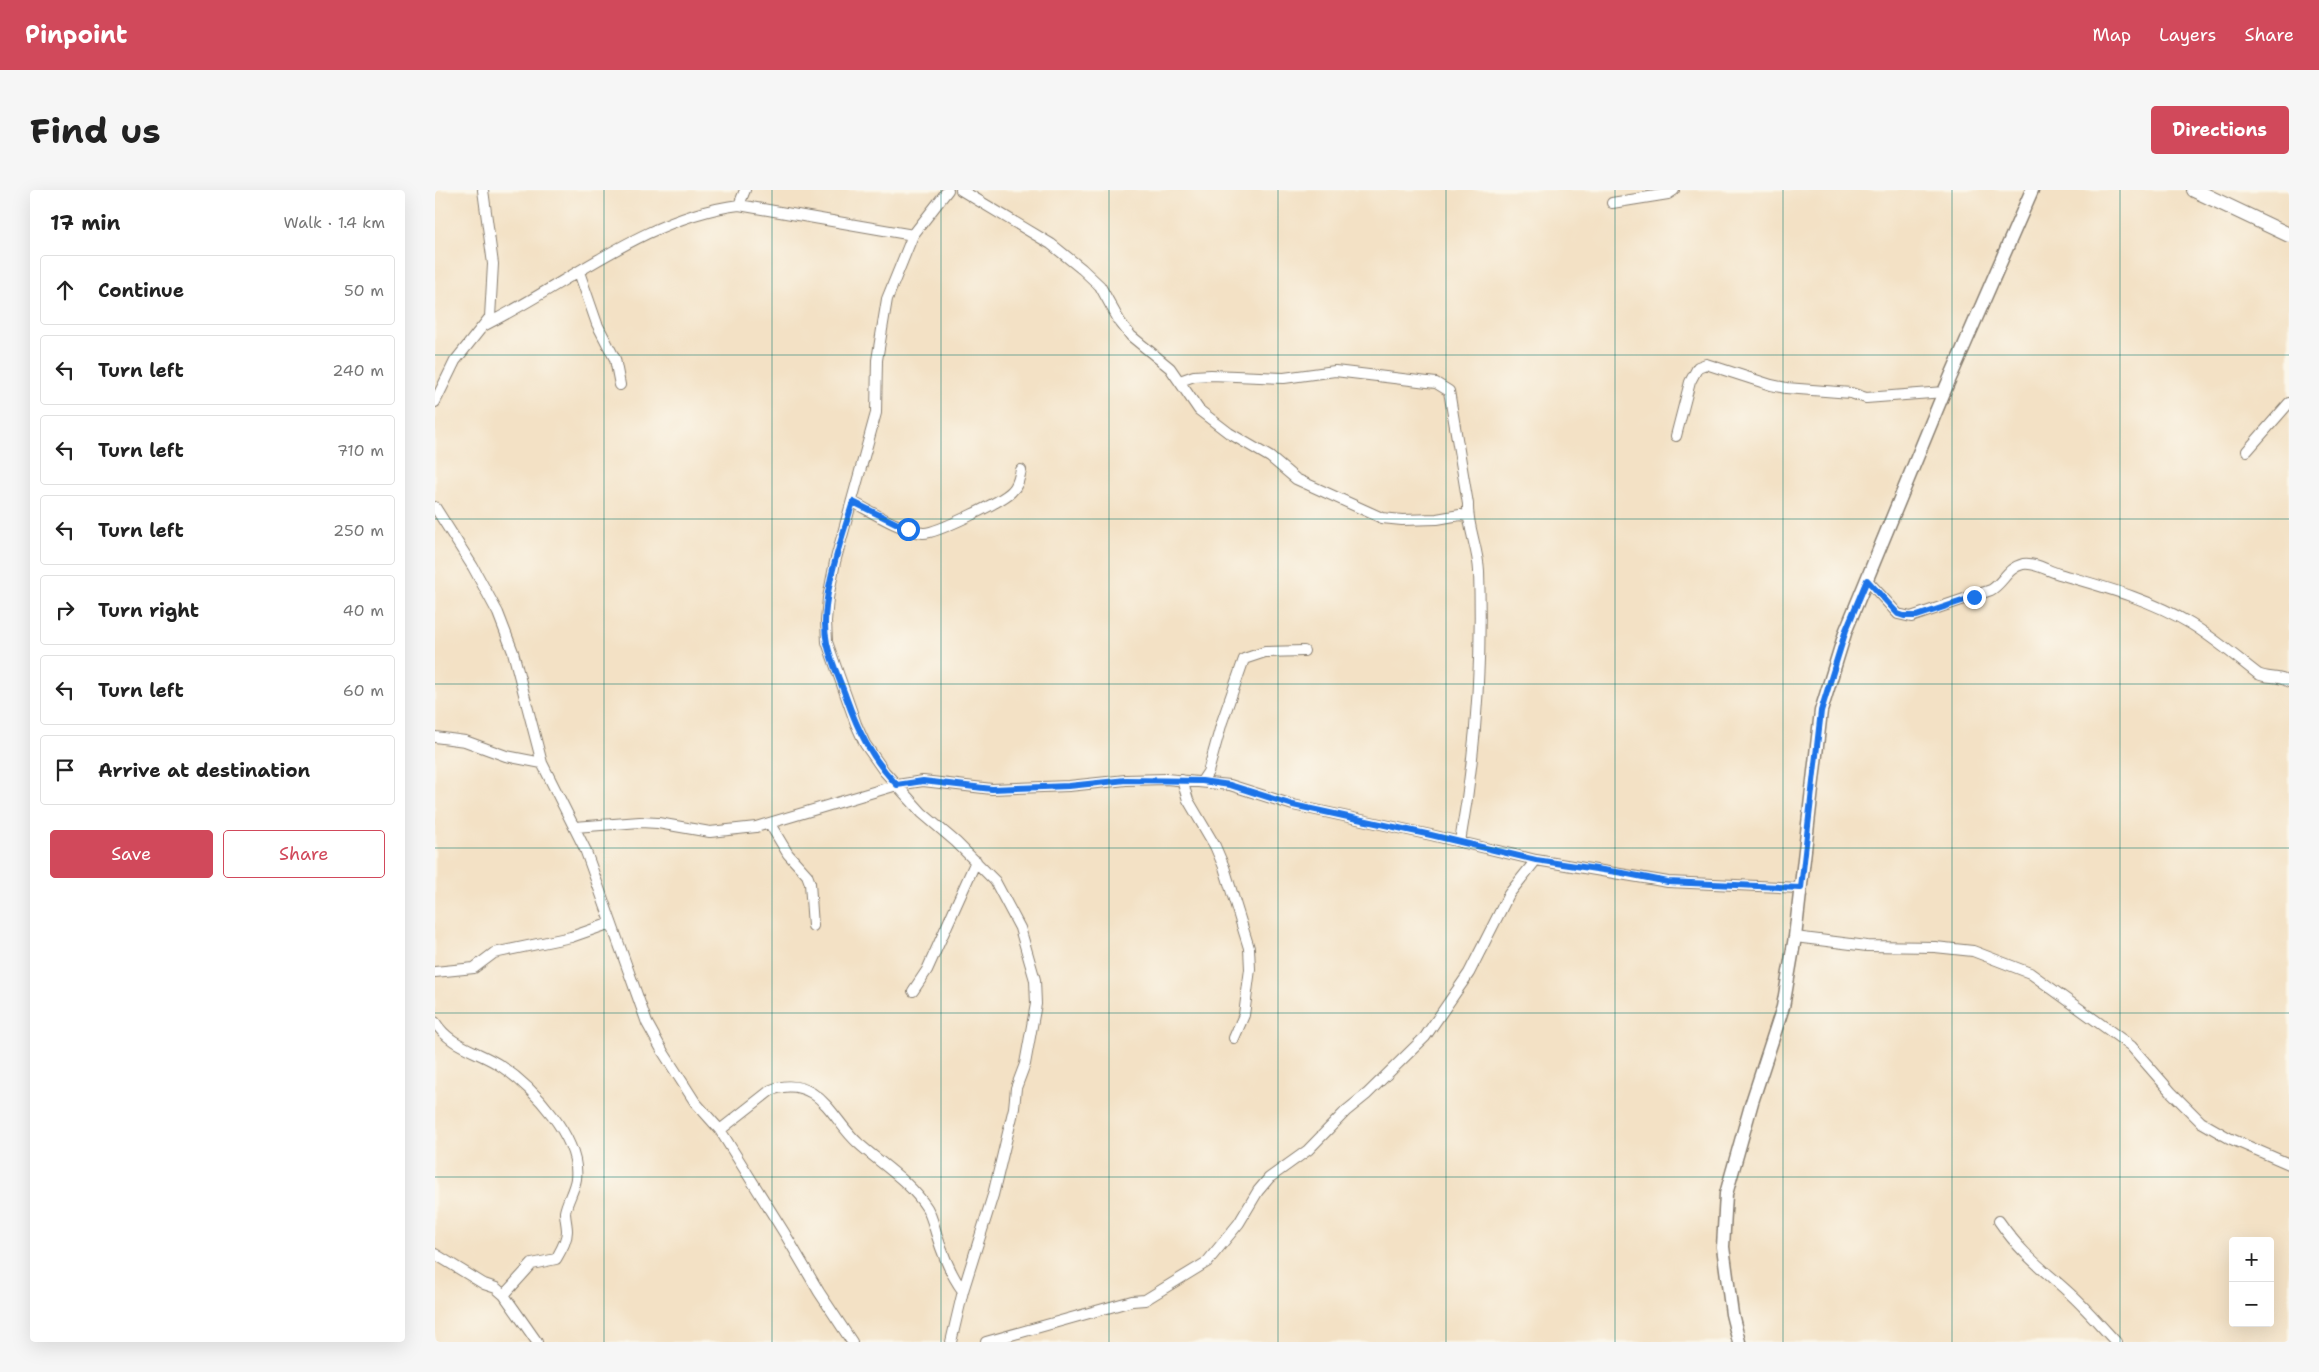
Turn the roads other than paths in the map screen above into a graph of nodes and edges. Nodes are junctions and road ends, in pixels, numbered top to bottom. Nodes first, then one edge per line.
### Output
1 (483, 190) edge
2 (745, 190) edge
3 (948, 190) edge
4 (961, 190) edge
5 (1674, 190) edge
6 (2032, 190) edge
7 (2194, 190) edge
8 (1612, 202) dead end
9 (739, 206) junction
10 (913, 235) junction
11 (2289, 235) edge
12 (579, 272) junction
13 (485, 325) junction
14 (1180, 380) junction
15 (619, 385) dead end
16 (1944, 392) junction
17 (435, 402) edge
18 (2289, 403) edge
19 (1676, 436) dead end
20 (2247, 451) dead end
21 (1021, 470) dead end
22 (853, 502) junction
23 (435, 507) edge
24 (1467, 516) junction
25 (1867, 580) junction
26 (1304, 651) dead end
27 (2289, 682) edge
28 (435, 737) edge
29 (542, 763) junction
30 (1182, 780) junction
31 (1202, 781) junction
32 (897, 785) junction
33 (770, 824) junction
34 (575, 827) junction
35 (1460, 842) junction
36 (1536, 860) junction
37 (976, 861) junction
38 (1801, 888) junction
39 (611, 923) junction
40 (813, 926) dead end
41 (1795, 937) junction
42 (435, 972) edge
43 (913, 992) dead end
44 (435, 1022) edge
45 (1234, 1038) dead end
46 (720, 1130) junction
47 (2289, 1164) edge
48 (1999, 1221) dead end
49 (435, 1254) edge
50 (963, 1291) junction
51 (503, 1295) junction
52 (1002, 1340) edge
53 (537, 1342) edge
54 (852, 1342) edge
55 (951, 1342) edge
56 (986, 1342) edge
57 (1739, 1342) edge
58 (2116, 1342) edge

1 - 13 street
2 - 9 street
3 - 10 street
4 - 14 street
5 - 8 street
6 - 16 street
7 - 11 main road
9 - 10 street
9 - 12 street
10 - 22 street
12 - 13 street
12 - 15 street
13 - 17 street
14 - 24 street
14 - 24 street
16 - 19 street
16 - 25 street
18 - 20 street
21 - 22 street
22 - 32 street
23 - 29 street
24 - 35 street
25 - 27 street
25 - 38 street
26 - 31 street
28 - 29 street
29 - 34 street
30 - 31 street
30 - 32 street
30 - 45 street
31 - 35 street
32 - 33 street
32 - 37 street
33 - 34 street
33 - 40 street
34 - 39 street
35 - 36 street
36 - 38 street
36 - 52 street
37 - 43 street
37 - 50 street
38 - 41 street
39 - 42 street
39 - 46 street
41 - 47 street
41 - 57 street
44 - 51 street
46 - 50 street
46 - 54 street
48 - 58 street
49 - 51 street
50 - 55 street
51 - 53 street
52 - 56 street

